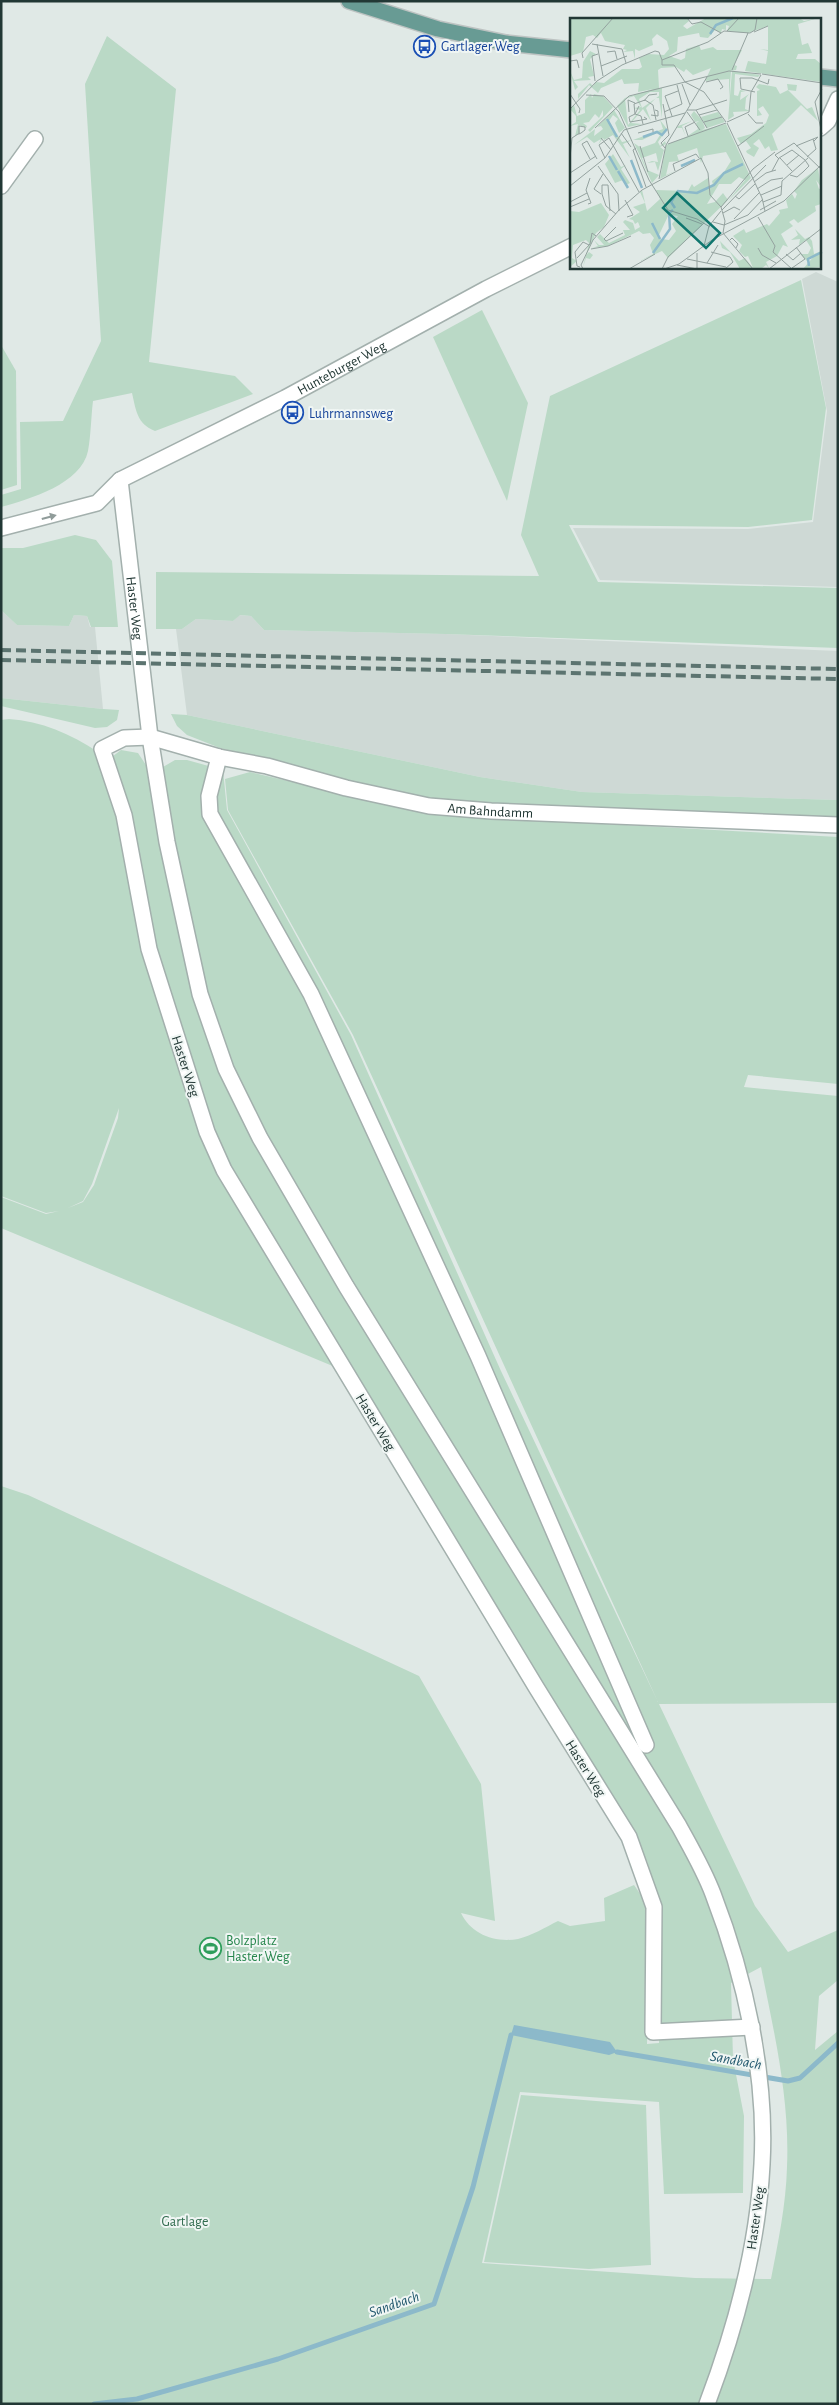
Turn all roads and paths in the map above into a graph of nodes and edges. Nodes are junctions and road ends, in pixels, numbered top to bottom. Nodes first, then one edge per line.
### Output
1 (349, 1) edge
2 (570, 50) edge
3 (822, 78) edge
4 (838, 79) edge
5 (838, 99) edge
6 (822, 126) edge
7 (35, 139) dead end
8 (1, 186) edge
9 (570, 247) edge
10 (120, 480) junction
11 (1, 528) edge
12 (150, 737) junction
13 (219, 757) junction
14 (838, 825) edge
15 (646, 1745) dead end
16 (752, 2027) junction
17 (707, 2404) edge

1 - 2 main road
3 - 4 main road
5 - 6 street
7 - 8 street
9 - 10 street, Hunteburger Weg
11 -> 10 street, Hunteburger Weg
10 - 12 street, Haster Weg
12 - 13 street, Am Bahndamm
12 - 16 street, Haster Weg
12 - 16 street, Haster Weg
13 - 14 street, Am Bahndamm
13 - 15 street
16 - 17 street, Haster Weg

